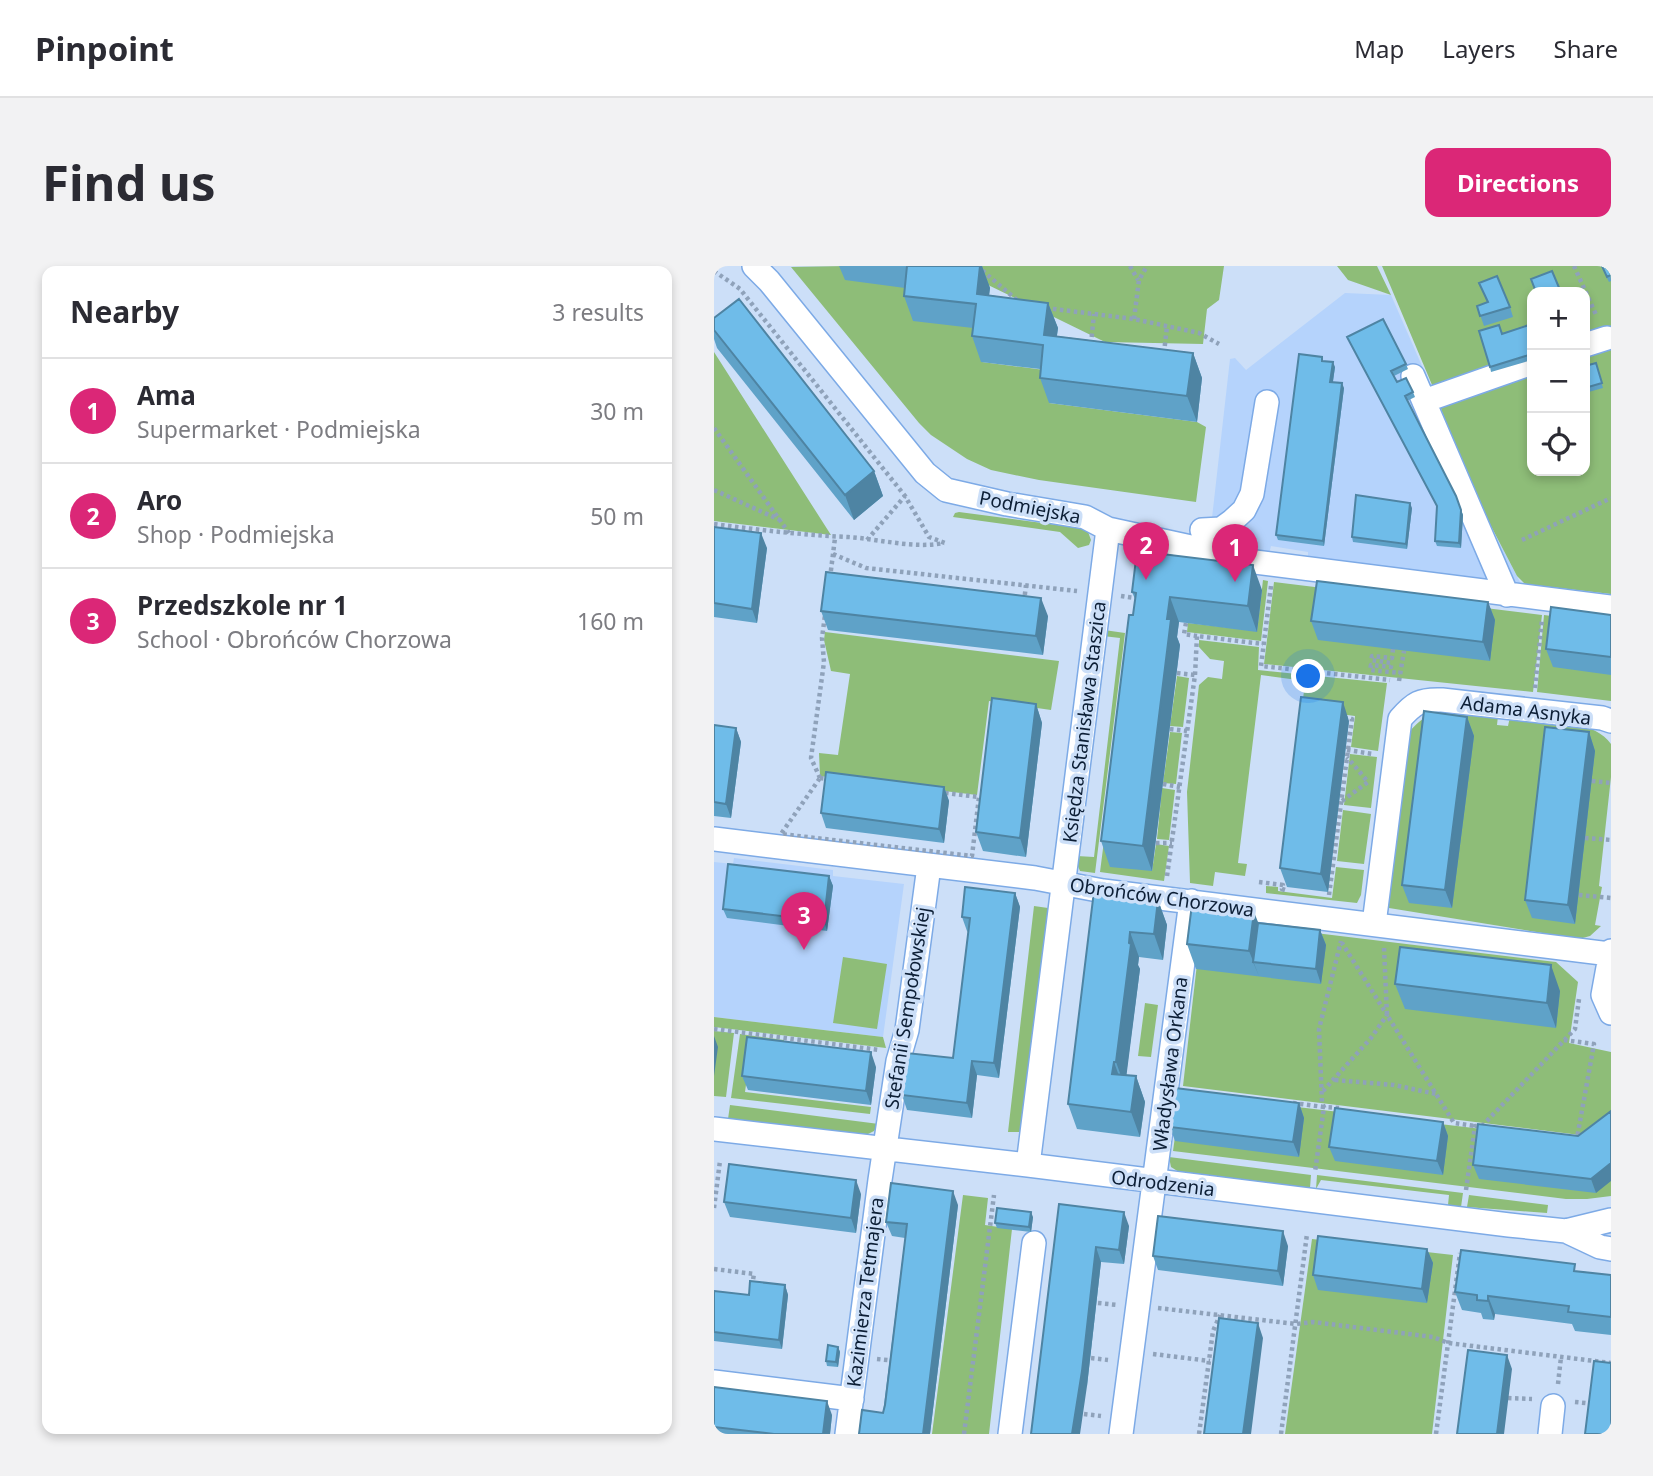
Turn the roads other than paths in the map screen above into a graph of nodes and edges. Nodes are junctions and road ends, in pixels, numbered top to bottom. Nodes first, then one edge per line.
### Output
1 (754, 266) edge
2 (1607, 338) road end
3 (1590, 343) edge
4 (1527, 365) edge
5 (1413, 376) dead end
6 (1424, 401) junction
7 (1267, 402) dead end
8 (1108, 529) junction
9 (1202, 530) dead end
10 (1507, 595) junction
11 (1611, 607) edge
12 (1611, 721) edge
13 (714, 839) edge
14 (929, 866) junction
15 (1063, 883) junction
16 (1191, 901) junction
17 (1379, 932) junction
18 (1611, 953) edge
19 (1611, 1013) edge
20 (714, 1129) edge
21 (886, 1150) junction
22 (1028, 1166) junction
23 (1154, 1182) junction
24 (1607, 1225) edge
25 (1566, 1231) junction
26 (1034, 1243) dead end
27 (1611, 1249) edge
28 (714, 1382) edge
29 (1555, 1398) road end
30 (852, 1399) junction
31 (1115, 1425) edge
32 (847, 1434) edge
33 (1010, 1434) edge
34 (1550, 1434) edge

1 - 8 street, Podmiejska
2 - 3 street
4 - 6 street
5 - 6 street
6 - 10 street
7 - 9 street
8 - 10 street, Podmiejska
8 - 15 street, Księdza Stanisława Staszica
10 - 11 street, Podmiejska
12 - 17 street, Adama Asnyka
13 - 14 street, Obrońców Chorzowa
14 - 15 street, Obrońców Chorzowa
14 - 21 street, Stefanii Sempołowskiej
15 - 16 street, Obrońców Chorzowa
15 - 22 street, Księdza Stanisława Staszica
16 - 17 street, Obrońców Chorzowa
16 - 23 street, Władysława Orkana
17 - 18 street, Obrońców Chorzowa
18 - 19 street
20 - 21 street, Odrodzenia
21 - 22 street, Odrodzenia
21 - 30 street, Kazimierza Tetmajera
22 - 23 street, Odrodzenia
23 - 25 street, Odrodzenia
23 - 31 street, Władysława Orkana
24 - 25 street, Odrodzenia
25 - 27 street
26 - 33 street
28 - 30 street
29 - 34 street
30 - 32 street, Kazimierza Tetmajera

